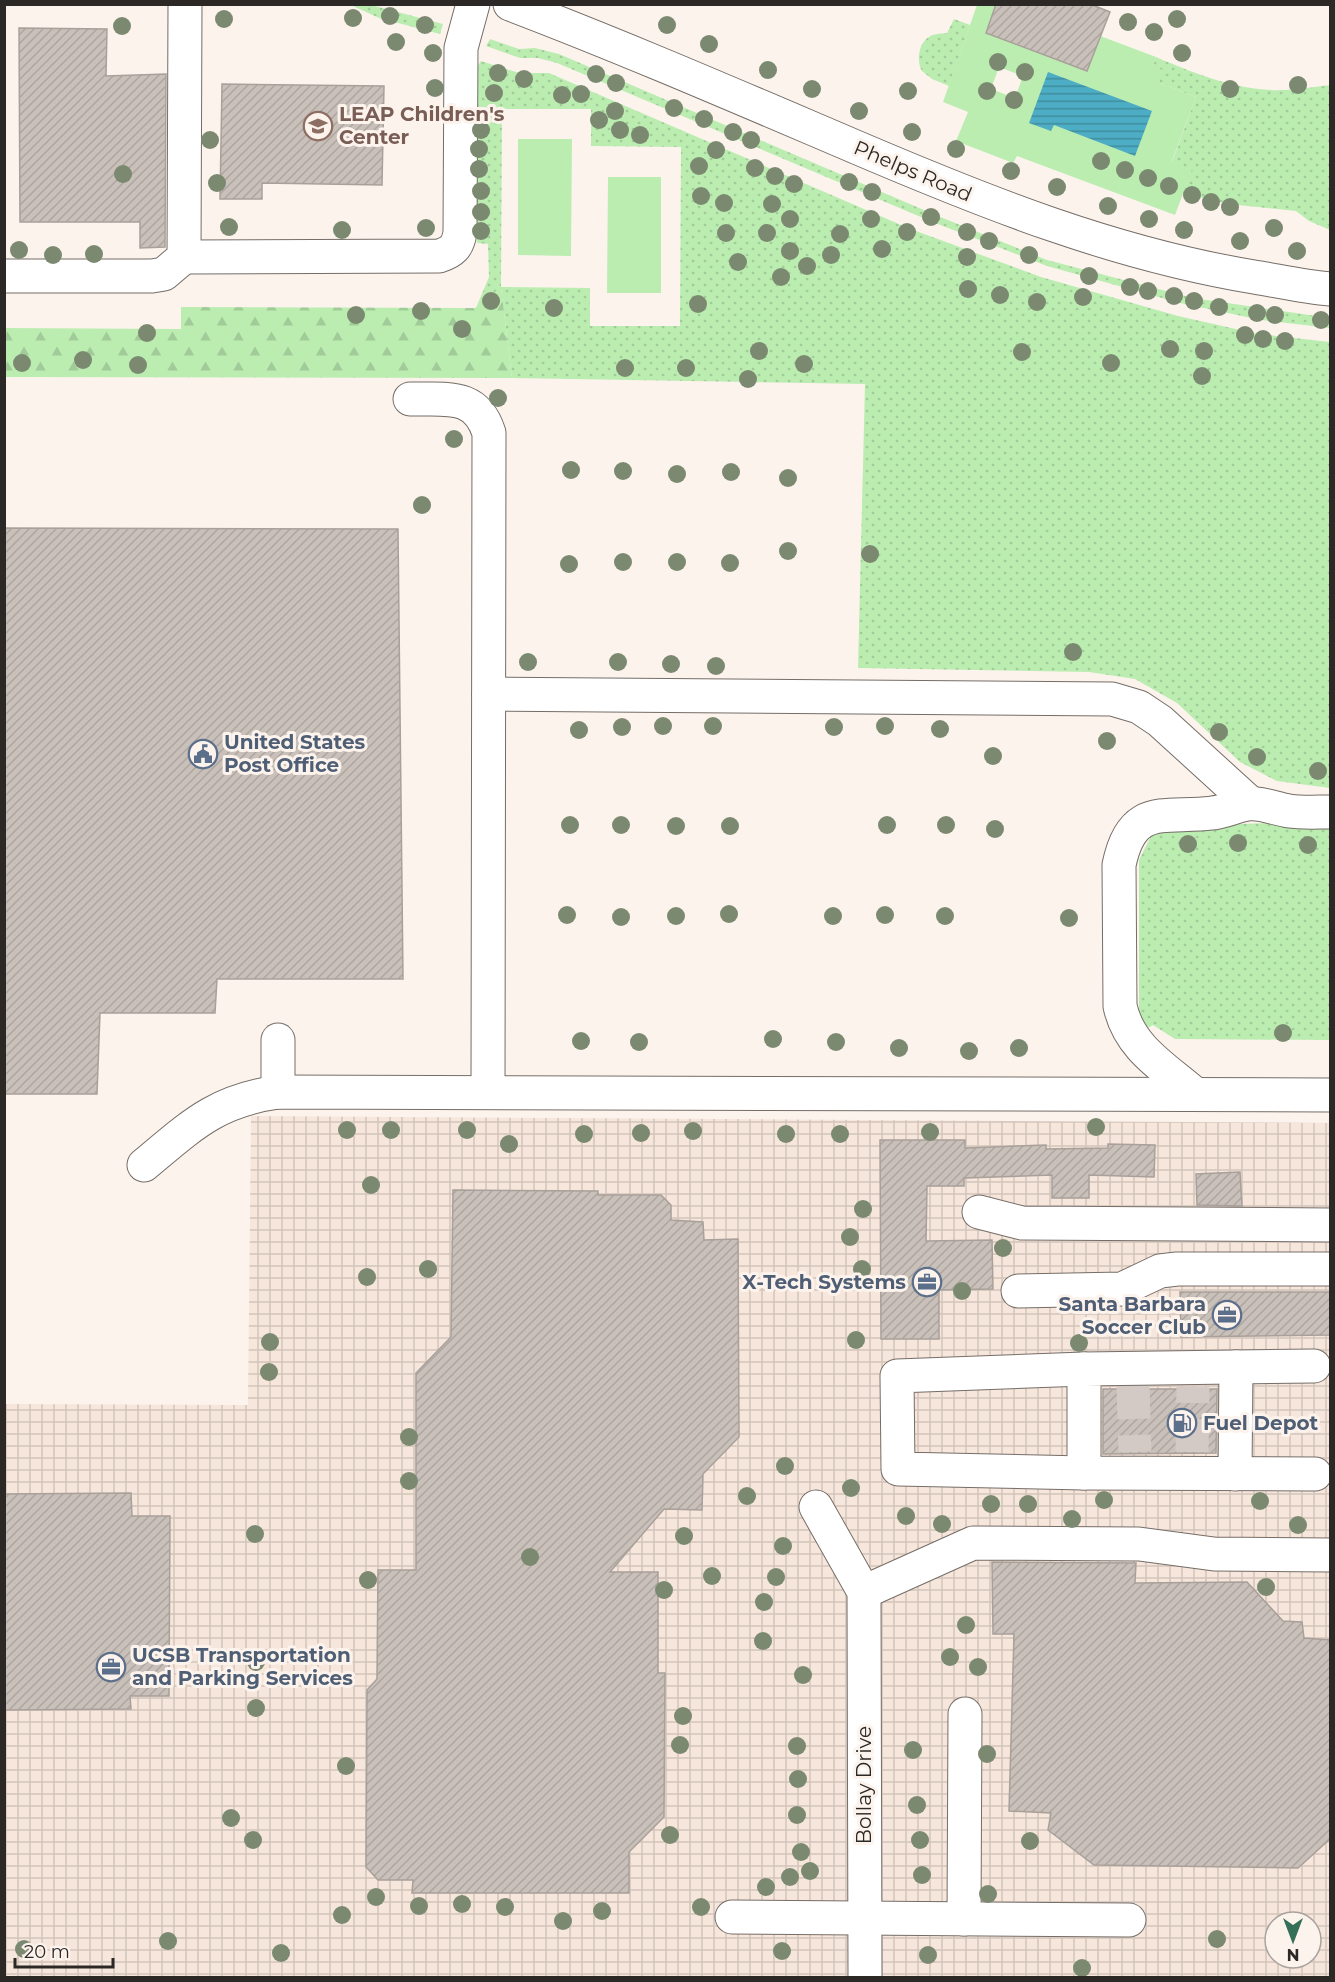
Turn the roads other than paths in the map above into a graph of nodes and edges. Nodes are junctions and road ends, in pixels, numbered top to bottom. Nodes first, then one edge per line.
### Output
1 (185, 4) edge
2 (473, 4) edge
3 (510, 4) edge
4 (184, 257) junction
5 (4, 276) edge
6 (1330, 289) edge
7 (410, 399) dead end
8 (489, 694) junction
9 (1250, 803) junction
10 (1330, 812) edge
11 (278, 1040) dead end
12 (278, 1092) junction
13 (488, 1092) junction
14 (1195, 1094) junction
15 (1330, 1095) edge
16 (144, 1165) dead end
17 (979, 1212) dead end
18 (1330, 1225) edge
19 (1330, 1269) edge
20 (1018, 1291) dead end
21 (1314, 1366) dead end
22 (1236, 1367) junction
23 (1084, 1369) junction
24 (1084, 1473) junction
25 (1235, 1474) junction
26 (1315, 1474) dead end
27 (816, 1507) dead end
28 (1330, 1555) edge
29 (864, 1592) junction
30 (965, 1714) dead end
31 (732, 1917) dead end
32 (864, 1919) junction
33 (964, 1919) junction
34 (1129, 1920) dead end
35 (865, 1977) edge

1 - 4 street
2 - 4 street
3 - 6 street, Phelps Road
4 - 5 street
7 - 8 street
8 - 9 street
8 - 13 street
9 - 10 street
9 - 14 street
11 - 12 street
12 - 13 street
12 - 16 street
13 - 14 street
14 - 15 street
17 - 18 street
19 - 20 street
21 - 22 street
22 - 23 street
22 - 25 street
23 - 24 street
23 - 24 street
24 - 25 street
25 - 26 street
27 - 29 street
28 - 29 street
29 - 32 street, Bollay Drive
30 - 33 street
31 - 32 street
32 - 33 street
32 - 35 street, Bollay Drive
33 - 34 street

